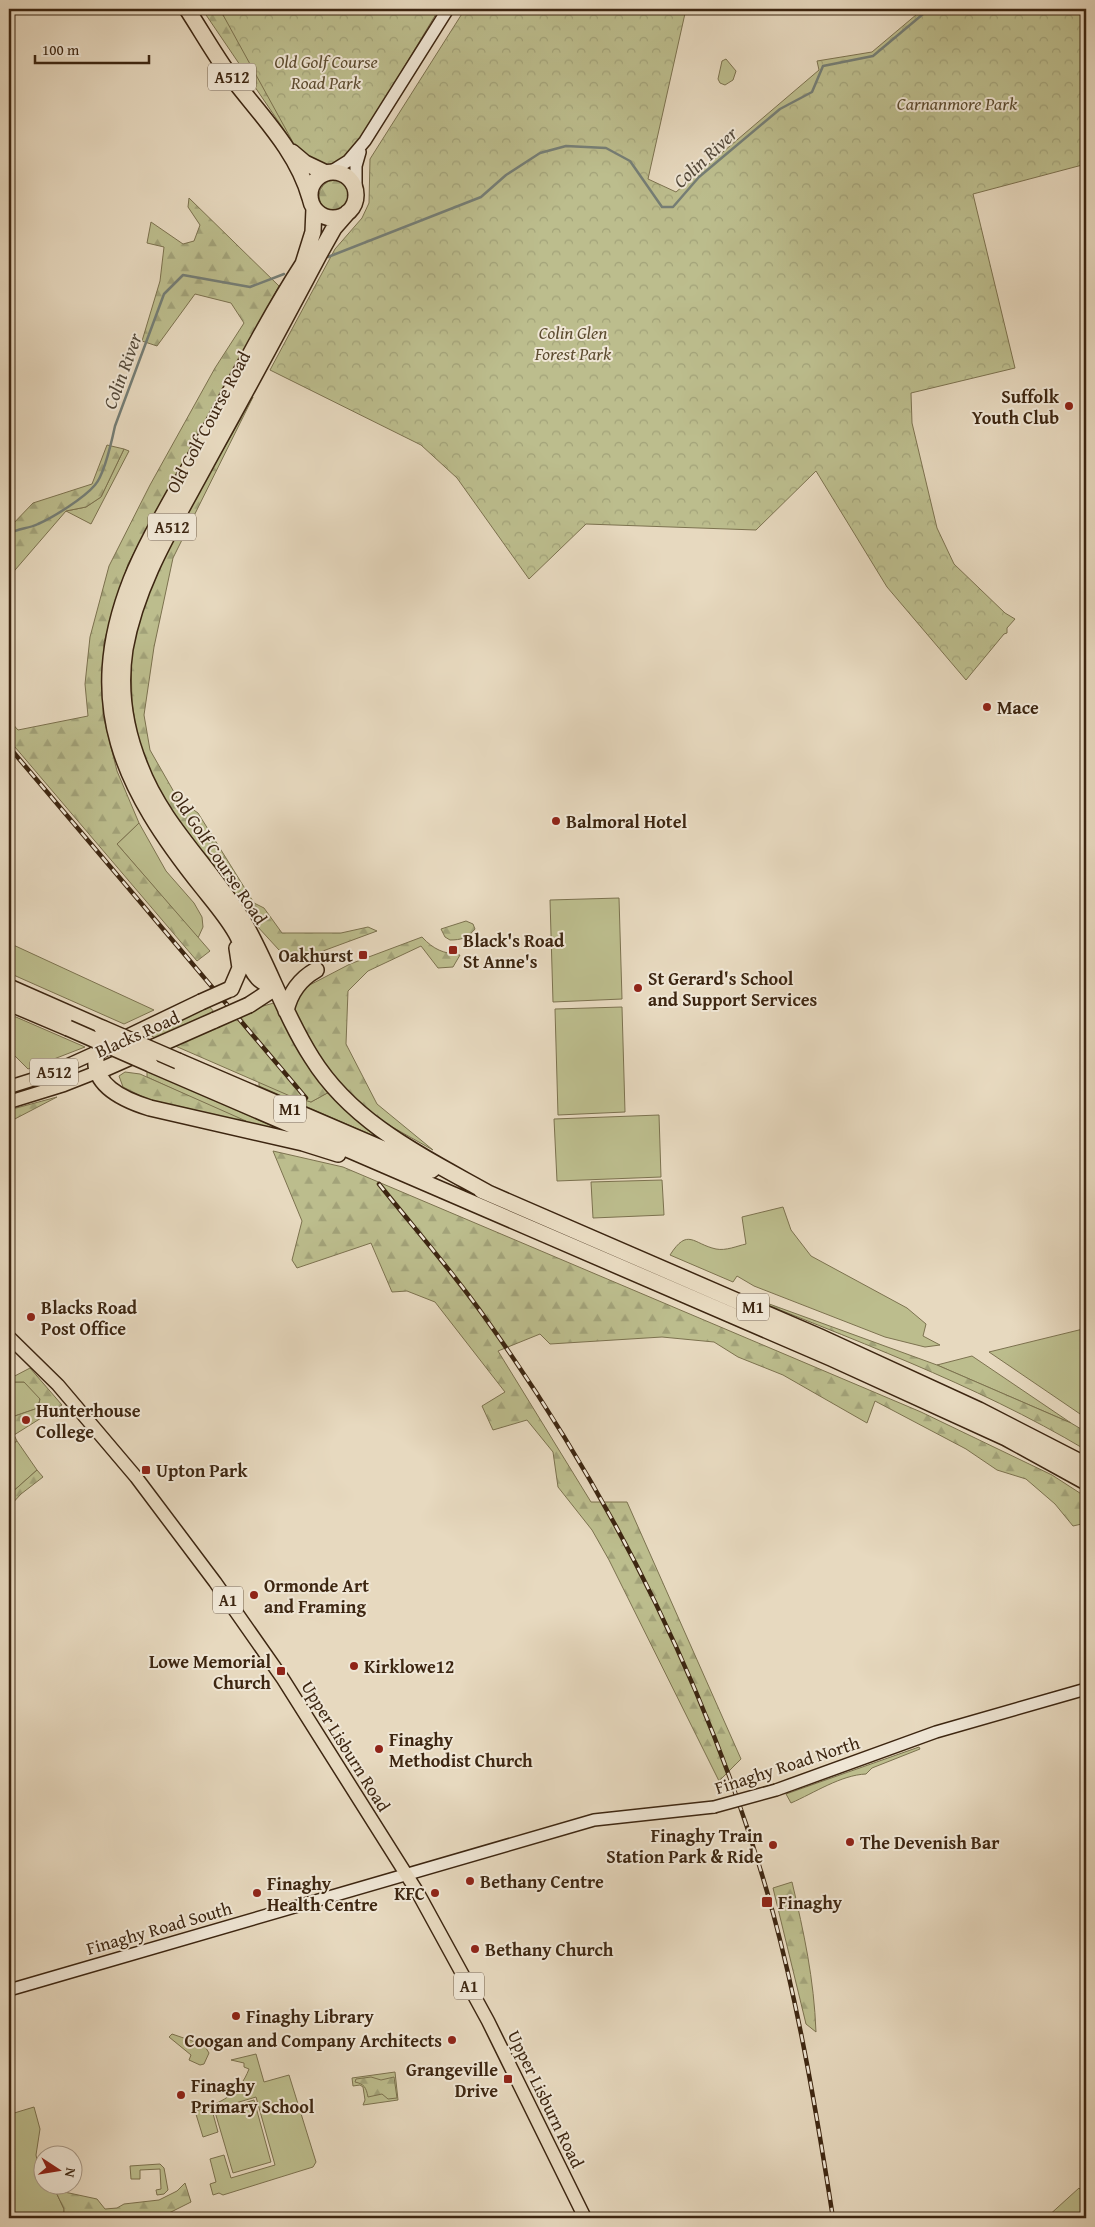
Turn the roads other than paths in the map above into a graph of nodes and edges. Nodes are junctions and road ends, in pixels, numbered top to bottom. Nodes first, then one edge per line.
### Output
1 (187, 9) edge
2 (448, 9) edge
3 (365, 141) junction
4 (282, 142) junction
5 (329, 172) junction
6 (356, 193) junction
7 (311, 202) junction
8 (348, 212) junction
9 (219, 909) junction
10 (316, 970) dead end
11 (263, 976) junction
12 (9, 987) edge
13 (276, 988) junction
14 (229, 989) junction
15 (9, 1003) edge
16 (286, 1011) junction
17 (97, 1052) junction
18 (97, 1072) junction
19 (9, 1087) edge
20 (9, 1102) edge
21 (490, 1194) junction
22 (687, 1294) junction
23 (9, 1337) edge
24 (1086, 1465) edge
25 (1086, 1482) edge
26 (1086, 1689) edge
27 (406, 1874) junction
28 (9, 1990) edge
29 (585, 2218) edge

1 - 4 highway, A512
2 - 3 street
3 - 5 street
3 - 6 street
4 - 5 highway, A512
4 - 7 highway, A512
5 - 6 highway, A512
5 - 7 highway, A512
6 - 8 highway, A512
7 - 8 highway
7 - 9 highway, Old Golf Course Road / A512
8 - 11 highway, Old Golf Course Road / A512
9 - 11 highway, Old Golf Course Road / A512
9 - 14 highway, A512
10 - 16 highway
11 - 13 highway, Old Golf Course Road / A512
11 - 14 highway, Blacks Road / A512
12 - 21 highway, M1, bridge
13 - 16 highway, Old Golf Course Road
13 - 18 highway, Blacks Road / A512, bridge
14 - 17 highway, Blacks Road / A512, bridge
15 - 22 highway, M1, bridge
16 - 21 highway, Old Golf Course Road
17 - 18 highway
17 - 19 main road, Blacks Road / A512
18 - 20 main road, Blacks Road / A512
18 - 22 highway
21 - 24 highway, M1
22 - 25 highway, M1
23 - 27 main road, Upper Lisburn Road / A1
26 - 27 street, Finaghy Road North, bridge
27 - 28 street, Finaghy Road South
27 - 29 main road, Upper Lisburn Road / A1

